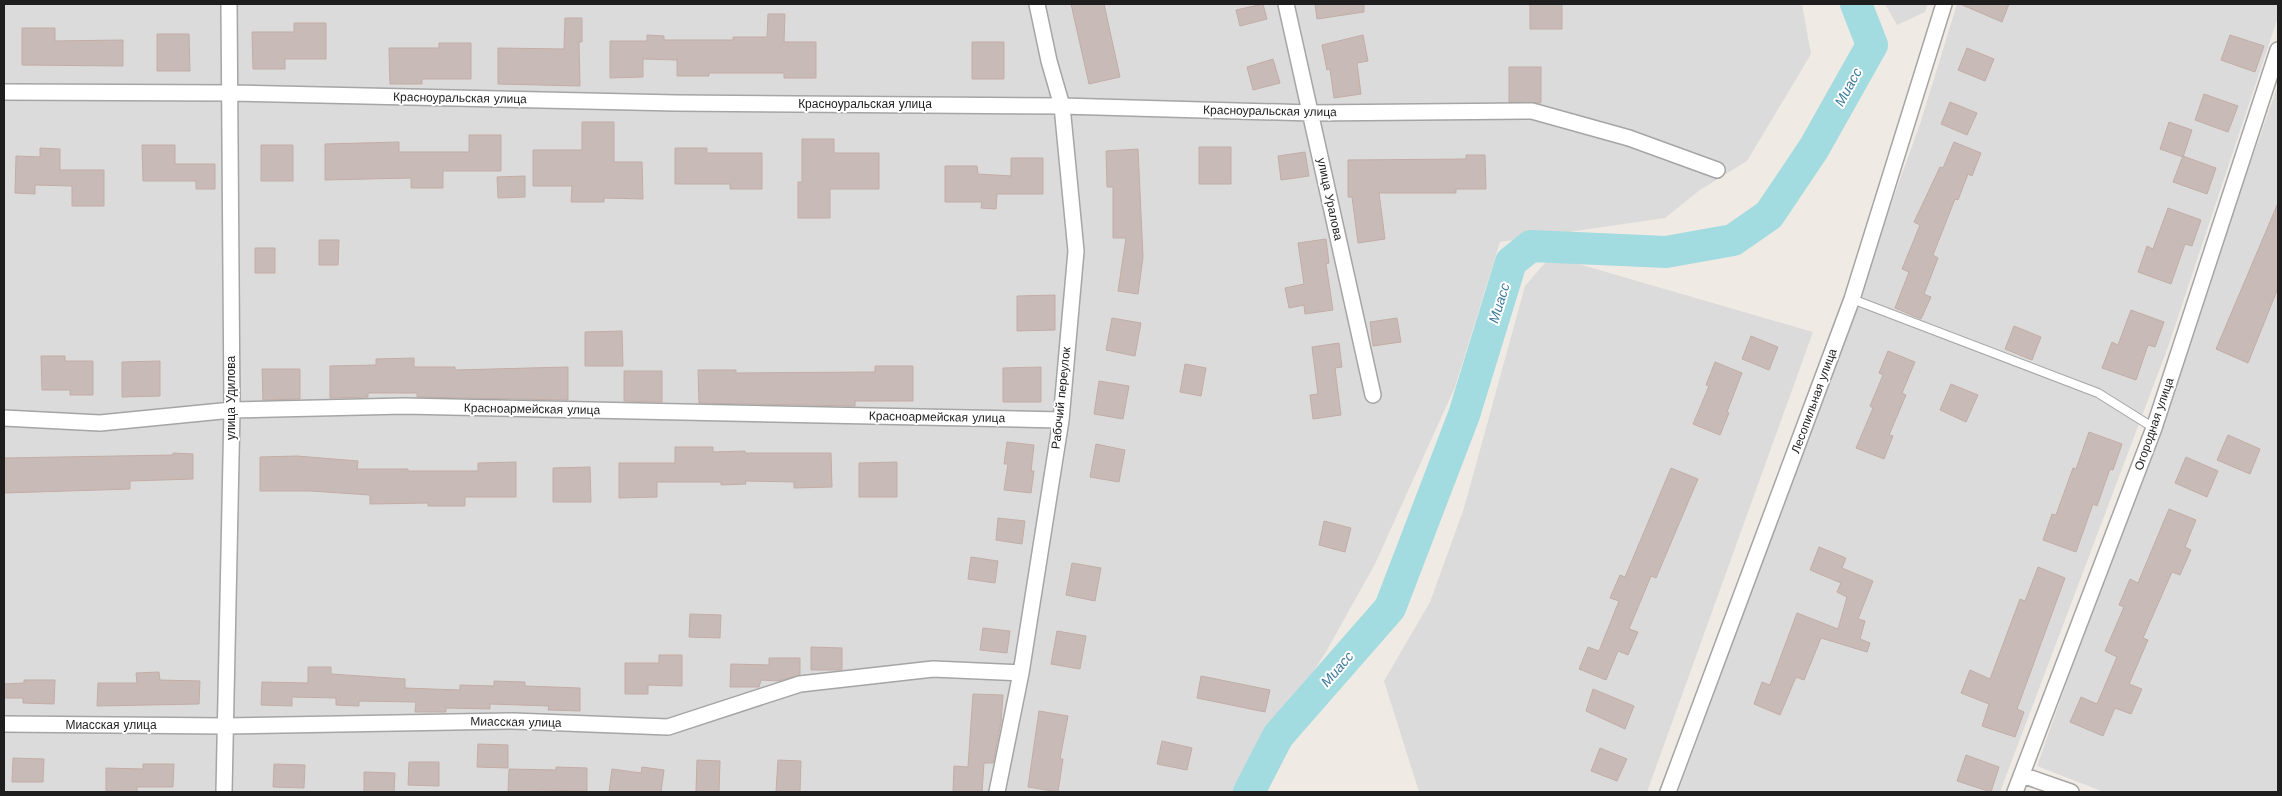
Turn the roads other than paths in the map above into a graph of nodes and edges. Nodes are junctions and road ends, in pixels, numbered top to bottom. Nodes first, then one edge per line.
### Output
1 (229, 4) edge
2 (1037, 4) edge
3 (1286, 4) edge
4 (1944, 4) edge
5 (2278, 50) edge
6 (4, 92) edge
7 (229, 93) junction
8 (1062, 106) junction
9 (1311, 112) junction
10 (1717, 170) dead end
11 (1852, 299) junction
12 (1373, 395) dead end
13 (232, 410) junction
14 (4, 418) edge
15 (1061, 420) junction
16 (2154, 428) junction
17 (1021, 673) junction
18 (4, 724) edge
19 (224, 726) junction
20 (2022, 775) junction
21 (224, 792) edge
22 (997, 792) edge
23 (1668, 792) edge
24 (2016, 792) edge
25 (2071, 792) edge

1 - 7 street, улица Удилова
2 - 8 street, Рабочий переулок
3 - 9 street, улица Уралова
4 - 11 street, Лесопильная улица
5 - 16 street, Огородная улица
6 - 7 street, Красноуральская улица
7 - 8 street, Красноуральская улица
7 - 13 street, улица Удилова
8 - 9 street, Красноуральская улица
8 - 15 street, Рабочий переулок
9 - 10 street, Красноуральская улица
9 - 12 street, улица Уралова
11 - 16 lane
11 - 23 street, Лесопильная улица
13 - 14 street, Красноармейская улица
13 - 15 street, Красноармейская улица
13 - 19 street, улица Удилова
15 - 17 street, Рабочий переулок
16 - 20 street, Огородная улица
17 - 19 street, Миасская улица
17 - 22 street, Рабочий переулок
18 - 19 street, Миасская улица
19 - 21 street, улица Удилова
20 - 24 street, Огородная улица
20 - 25 street

